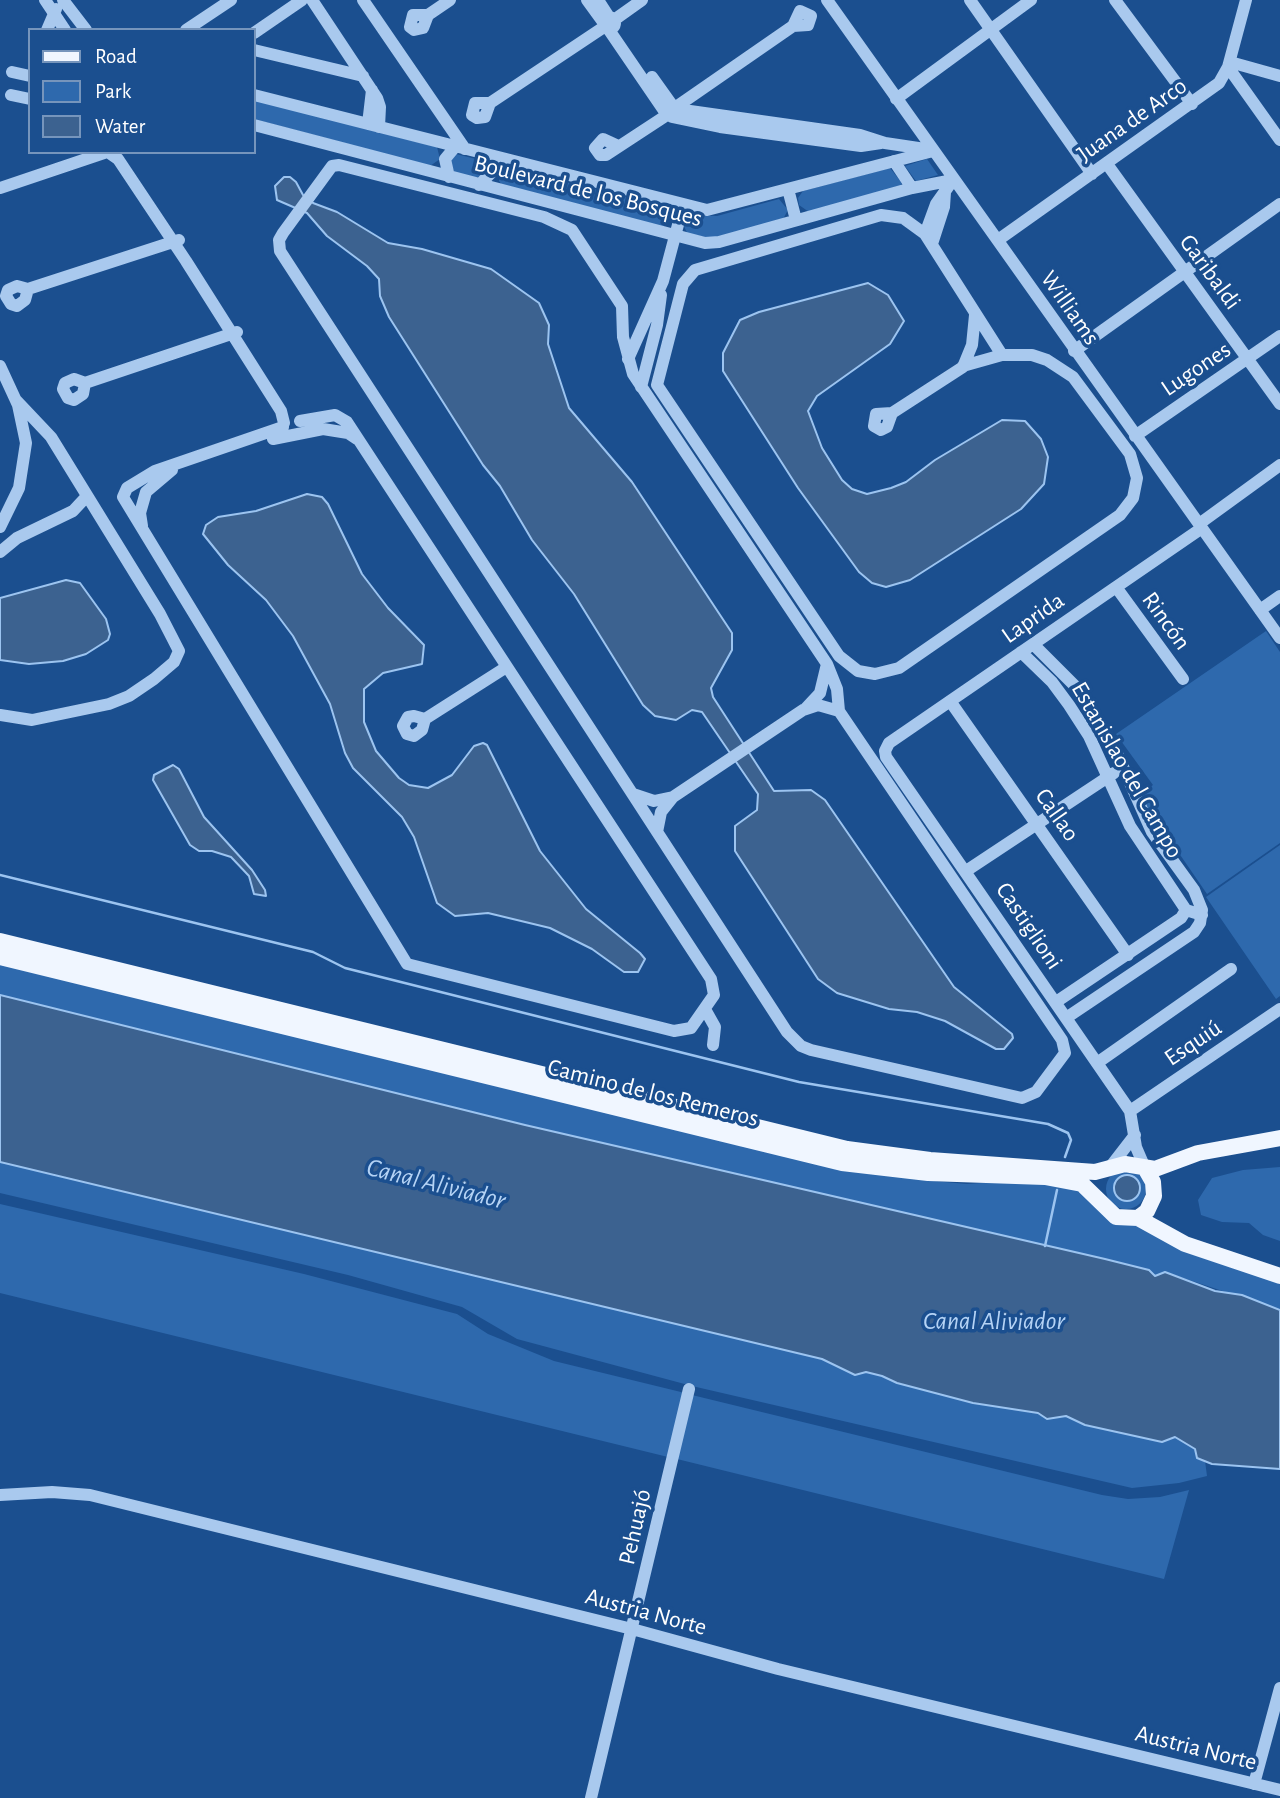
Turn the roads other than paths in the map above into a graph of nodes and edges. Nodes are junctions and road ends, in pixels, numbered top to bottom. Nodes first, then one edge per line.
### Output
1 (231, 0) edge
2 (302, 0) edge
3 (312, 0) edge
4 (363, 0) edge
5 (450, 0) edge
6 (587, 0) edge
7 (598, 0) edge
8 (642, 0) edge
9 (827, 0) edge
10 (970, 0) edge
11 (1031, 0) edge
12 (1115, 0) edge
13 (1246, 0) edge
14 (64, 1) edge
15 (49, 5) edge
16 (428, 15) dead end
17 (609, 23) junction
18 (793, 26) dead end
19 (47, 28) edge
20 (64, 28) edge
21 (84, 28) edge
22 (189, 28) edge
23 (991, 29) junction
24 (256, 32) edge
25 (256, 50) edge
26 (1229, 65) junction
27 (12, 72) dead end
28 (28, 76) edge
29 (363, 76) junction
30 (1280, 76) edge
31 (11, 95) dead end
32 (256, 96) edge
33 (28, 99) edge
34 (896, 99) junction
35 (490, 103) dead end
36 (1192, 104) junction
37 (672, 111) junction
38 (256, 126) edge
39 (374, 126) junction
40 (1280, 140) edge
41 (616, 145) dead end
42 (460, 148) junction
43 (933, 150) junction
44 (110, 154) edge
45 (122, 154) edge
46 (89, 156) edge
47 (488, 156) junction
48 (894, 161) junction
49 (1107, 164) junction
50 (1092, 174) junction
51 (449, 177) junction
52 (953, 180) junction
53 (479, 185) junction
54 (912, 187) junction
55 (0, 188) edge
56 (788, 189) junction
57 (1280, 204) edge
58 (683, 206) junction
59 (796, 220) junction
60 (676, 235) junction
61 (929, 239) junction
62 (998, 240) junction
63 (176, 241) junction
64 (1184, 272) junction
65 (663, 281) junction
66 (28, 289) dead end
67 (975, 314) junction
68 (235, 333) junction
69 (1280, 336) edge
70 (1074, 351) junction
71 (1002, 355) junction
72 (628, 359) junction
73 (1248, 359) junction
74 (0, 366) edge
75 (962, 366) junction
76 (85, 383) dead end
77 (641, 387) junction
78 (16, 400) junction
79 (1280, 404) edge
80 (892, 413) dead end
81 (292, 426) junction
82 (1135, 436) junction
83 (1280, 465) edge
84 (87, 496) junction
85 (1200, 526) junction
86 (0, 527) edge
87 (144, 532) junction
88 (0, 552) edge
89 (1116, 587) junction
90 (1280, 596) edge
91 (1260, 610) junction
92 (1280, 638) edge
93 (1033, 644) junction
94 (1021, 652) junction
95 (827, 664) junction
96 (505, 668) junction
97 (1183, 679) dead end
98 (950, 701) junction
99 (803, 710) junction
100 (839, 711) junction
101 (0, 715) edge
102 (425, 719) dead end
103 (888, 743) joint
104 (1123, 770) junction
105 (1107, 775) junction
106 (632, 793) junction
107 (673, 797) junction
108 (1037, 823) junction
109 (657, 833) junction
110 (966, 871) junction
111 (1186, 910) junction
112 (1202, 915) junction
113 (0, 941) edge
114 (1128, 955) junction
115 (0, 957) edge
116 (1231, 969) dead end
117 (1056, 1002) junction
118 (1280, 1009) edge
119 (706, 1011) junction
120 (1066, 1018) junction
121 (713, 1045) dead end
122 (1097, 1062) junction
123 (1130, 1111) junction
124 (1135, 1135) junction
125 (1280, 1138) edge
126 (1111, 1166) junction
127 (1145, 1168) junction
128 (1103, 1205) junction
129 (1138, 1218) junction
130 (1280, 1276) edge
131 (689, 1389) dead end
132 (0, 1495) edge
133 (632, 1629) junction
134 (1280, 1688) edge
135 (1254, 1784) junction
136 (1280, 1790) edge
137 (591, 1798) edge

1 - 22 street
2 - 24 street
3 - 29 street
4 - 42 street
5 - 16 street
6 - 17 street
7 - 17 street
8 - 17 street
9 - 34 street, Williams
10 - 23 street
11 - 23 street
12 - 36 street
13 - 26 street, Juana de Arco
14 - 15 street
14 - 21 street
15 - 19 street
15 - 20 street
17 - 35 street
17 - 37 street
18 - 37 street
23 - 34 street
23 - 50 street
25 - 29 street
26 - 30 street
26 - 36 street, Juana de Arco
26 - 40 street
27 - 28 street
29 - 39 street
31 - 33 street
32 - 39 street, Boulevard de los Bosques
34 - 43 street, Williams
36 - 49 street, Juana de Arco
37 - 41 street
37 - 43 street
38 - 51 street, Boulevard de los Bosques
39 - 42 street, Boulevard de los Bosques
42 - 47 street, Boulevard de los Bosques
42 - 51 street
43 - 48 street, Boulevard de los Bosques
43 - 52 street, Williams
44 - 63 street
45 - 63 street
46 - 55 street
47 - 53 street
47 - 58 street, Boulevard de los Bosques
48 - 54 street
48 - 56 street, Boulevard de los Bosques
49 - 50 street, Juana de Arco
49 - 64 street, Garibaldi
50 - 62 street, Juana de Arco
51 - 53 street, Boulevard de los Bosques
52 - 54 street, Boulevard de los Bosques
52 - 61 street
52 - 62 street, Williams
53 - 60 street, Boulevard de los Bosques
54 - 59 street, Boulevard de los Bosques
56 - 58 street, Boulevard de los Bosques
56 - 59 street
57 - 64 street
58 - 60 street
59 - 60 street, Boulevard de los Bosques
60 - 65 street
61 - 67 street
61 - 71 street
62 - 70 street, Williams
63 - 66 street
63 - 68 street
64 - 70 street
64 - 73 street, Garibaldi
65 - 72 street
65 - 77 street
67 - 71 street
67 - 75 street
68 - 76 street
68 - 81 street
69 - 73 street, Lugones
70 - 82 street, Williams
71 - 75 street
72 - 77 street
72 - 106 street
73 - 79 street, Garibaldi
73 - 82 street, Lugones
74 - 78 street
75 - 80 street
77 - 95 street
78 - 84 street
78 - 86 street
81 - 87 street
81 - 87 street
81 - 96 street
82 - 85 street, Williams
83 - 85 street, Laprida
84 - 88 street
84 - 101 street
85 - 89 street, Laprida
85 - 91 street, Williams
87 - 119 street
89 - 93 street, Laprida
89 - 97 street, Rincón
90 - 91 street
91 - 92 street, Williams
93 - 94 street, Laprida
93 - 104 street, Estanislao del Campo
94 - 98 street, Laprida
94 - 105 street, Estanislao del Campo
95 - 99 street
95 - 100 street
96 - 102 street
96 - 119 street
98 - 103 street, Laprida
98 - 108 street, Callao
99 - 100 street
99 - 107 street
100 - 109 street
103 - 110 street, Castiglioni
104 - 105 street
104 - 112 street, Estanislao del Campo
105 - 108 street
105 - 111 street, Estanislao del Campo
106 - 107 street
106 - 109 street
107 - 109 street
108 - 110 street
108 - 114 street, Callao
110 - 117 street, Castiglioni
111 - 112 street
111 - 114 street
112 - 120 street
113 - 126 main road, Camino de los Remeros
114 - 117 street
115 - 128 main road, Camino de los Remeros
116 - 122 street
117 - 120 street, Castiglioni
118 - 123 street, Esquiú
119 - 121 street
120 - 122 street, Castiglioni
122 - 123 street, Castiglioni
123 - 124 street, Castiglioni
124 - 126 street
124 - 127 street, Castiglioni
125 - 127 main road, Camino de los Remeros
126 - 127 main road, Camino de los Remeros
126 - 128 main road
127 - 129 main road
128 - 129 main road, Camino de los Remeros
129 - 130 main road, Camino de los Remeros
131 - 133 street, Pehuajó
132 - 133 street, Austria Norte
133 - 135 street, Austria Norte
133 - 137 street, Pehuajó
134 - 135 street
135 - 136 street, Austria Norte

